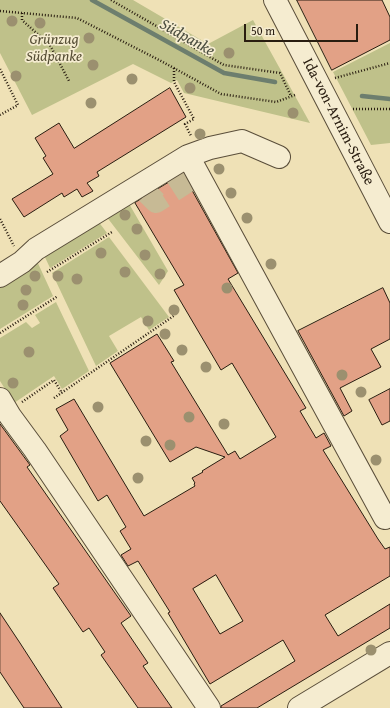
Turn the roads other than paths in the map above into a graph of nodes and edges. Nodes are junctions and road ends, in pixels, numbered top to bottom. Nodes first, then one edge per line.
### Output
1 (275, 0) edge
2 (279, 157) dead end
3 (192, 170) junction
4 (390, 222) edge
5 (0, 276) edge
6 (4, 405) edge
7 (385, 518) dead end
8 (390, 653) edge
9 (305, 706) edge
10 (209, 708) edge

1 - 4 street, Ida-von-Arnim-Straße
2 - 3 street
3 - 5 street
3 - 7 street
6 - 10 street
8 - 9 street

